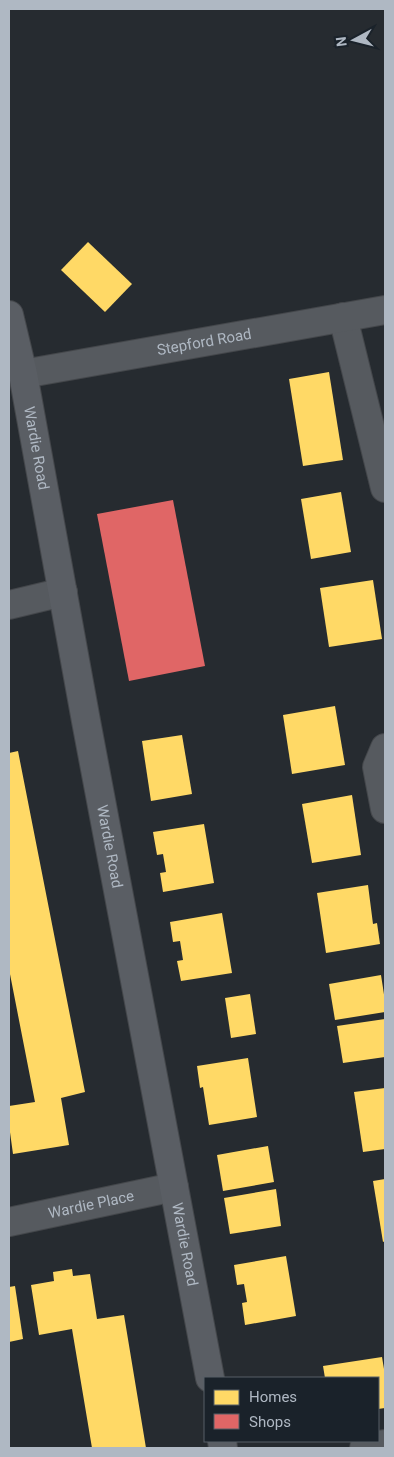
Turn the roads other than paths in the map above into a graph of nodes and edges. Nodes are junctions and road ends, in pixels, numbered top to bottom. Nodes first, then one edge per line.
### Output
1 (385, 310) edge
2 (9, 315) edge
3 (343, 317) junction
4 (23, 374) junction
5 (385, 488) edge
6 (63, 592) junction
7 (9, 604) edge
8 (385, 748) edge
9 (385, 809) edge
10 (174, 1187) junction
11 (9, 1222) edge
12 (210, 1377) edge
13 (385, 1444) edge
14 (364, 1448) edge

1 - 3 street, Stepford Road
2 - 4 street, Wardie Road
3 - 4 street, Stepford Road
3 - 5 street
4 - 6 street, Wardie Road
6 - 7 street
6 - 10 street, Wardie Road
8 - 9 street
10 - 11 street, Wardie Place
10 - 12 street, Wardie Road
13 - 14 street

